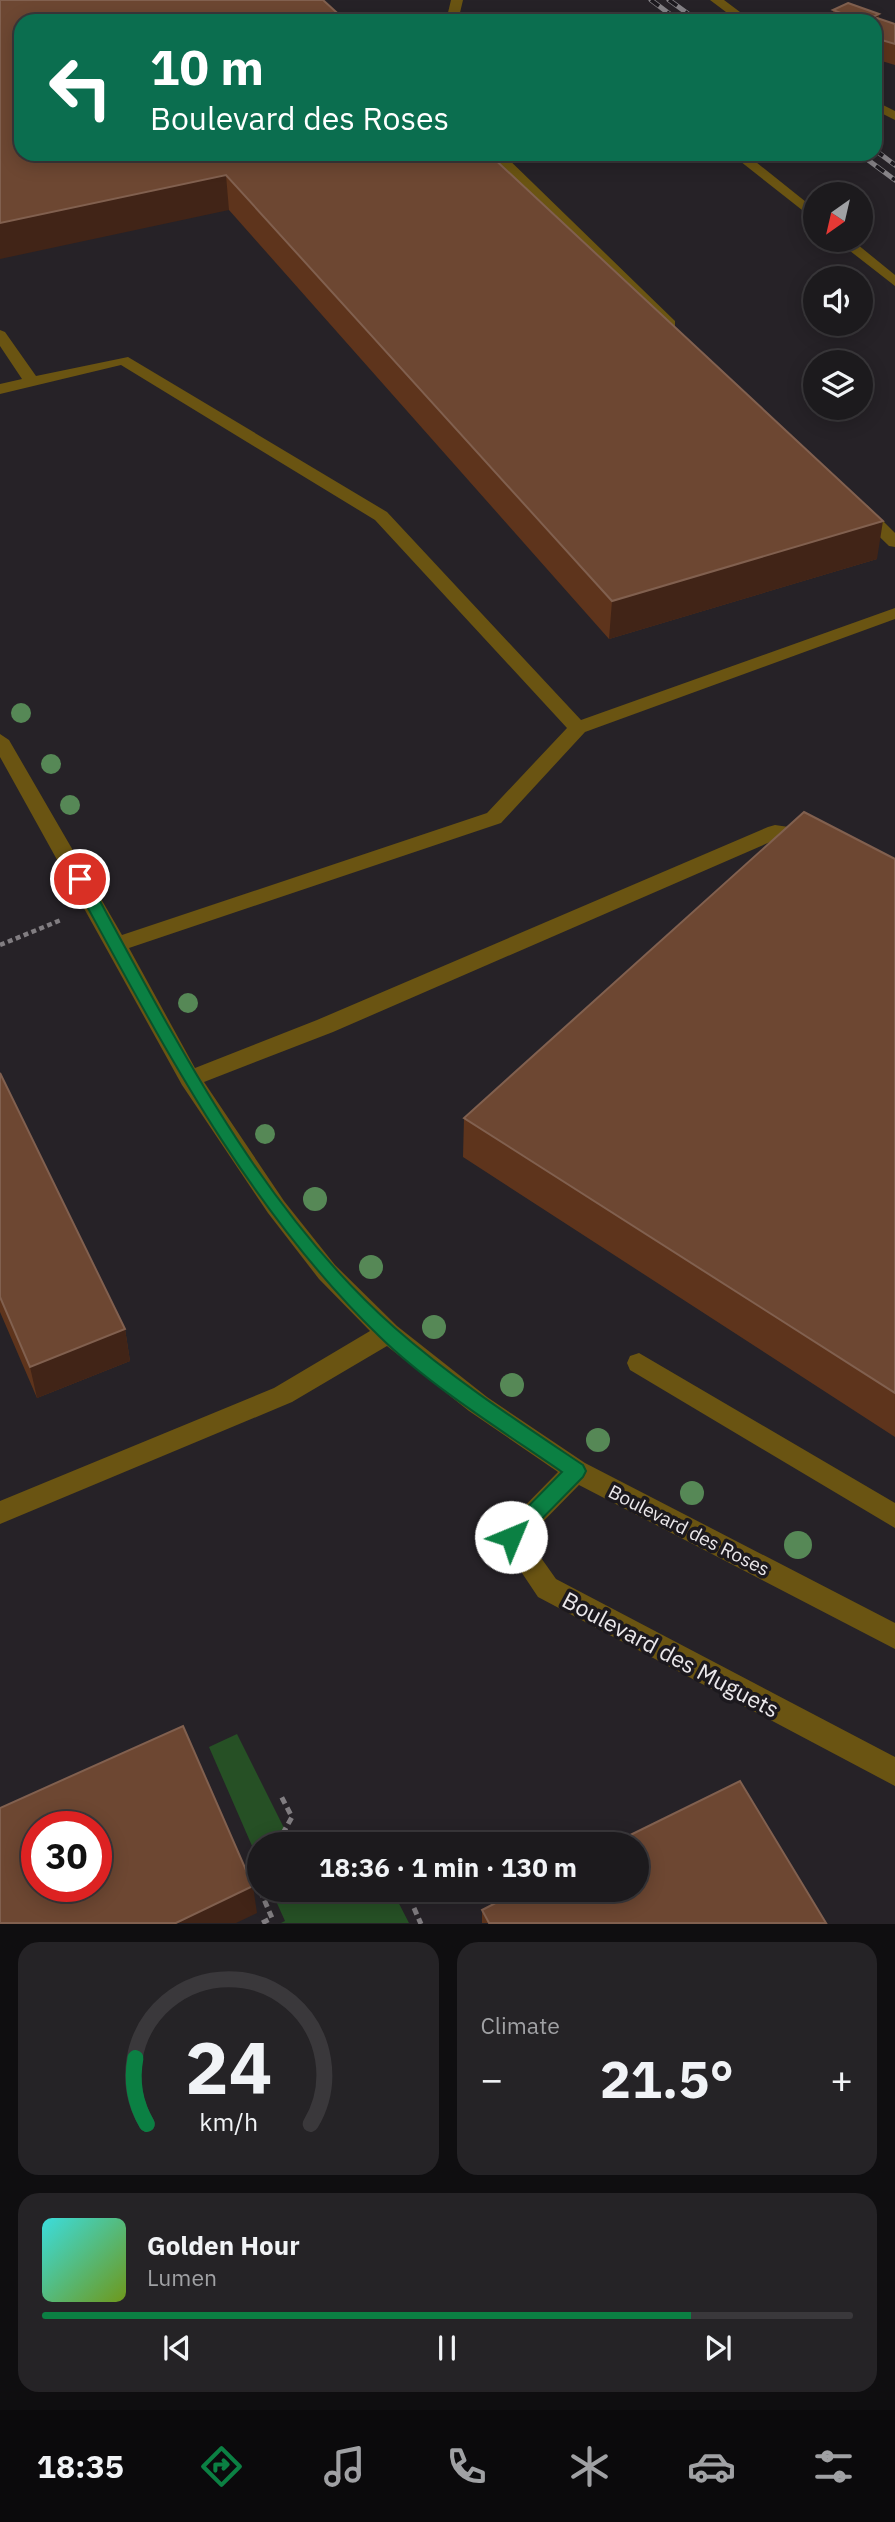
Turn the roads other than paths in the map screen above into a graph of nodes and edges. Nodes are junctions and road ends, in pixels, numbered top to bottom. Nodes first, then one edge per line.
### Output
1 (716, 0) edge
2 (736, 14) edge
3 (502, 161) edge
4 (747, 161) edge
5 (803, 206) edge
6 (858, 252) edge
7 (895, 282) edge
8 (0, 335) edge
9 (685, 338) edge
10 (32, 382) junction
11 (0, 390) edge
12 (845, 494) edge
13 (895, 542) edge
14 (895, 613) edge
15 (578, 728) junction
16 (0, 740) edge
17 (831, 842) edge
18 (117, 944) junction
19 (190, 1079) junction
20 (388, 1333) junction
21 (639, 1363) dead end
22 (576, 1471) junction
23 (0, 1513) edge
24 (895, 1517) edge
25 (895, 1637) edge
26 (895, 1772) edge

1 - 2 street
3 - 9 street
4 - 5 street
6 - 7 street
8 - 10 street
10 - 11 street
10 - 15 street
12 - 13 street
14 - 15 street
15 - 18 street
16 - 18 street, Boulevard des Roses
17 - 19 street
18 - 19 street, Boulevard des Roses
19 - 20 street, Boulevard des Roses
20 - 22 street, Boulevard des Roses
20 - 23 street
21 - 24 street
22 - 25 street, Boulevard des Roses
22 - 26 street, Boulevard des Muguets

